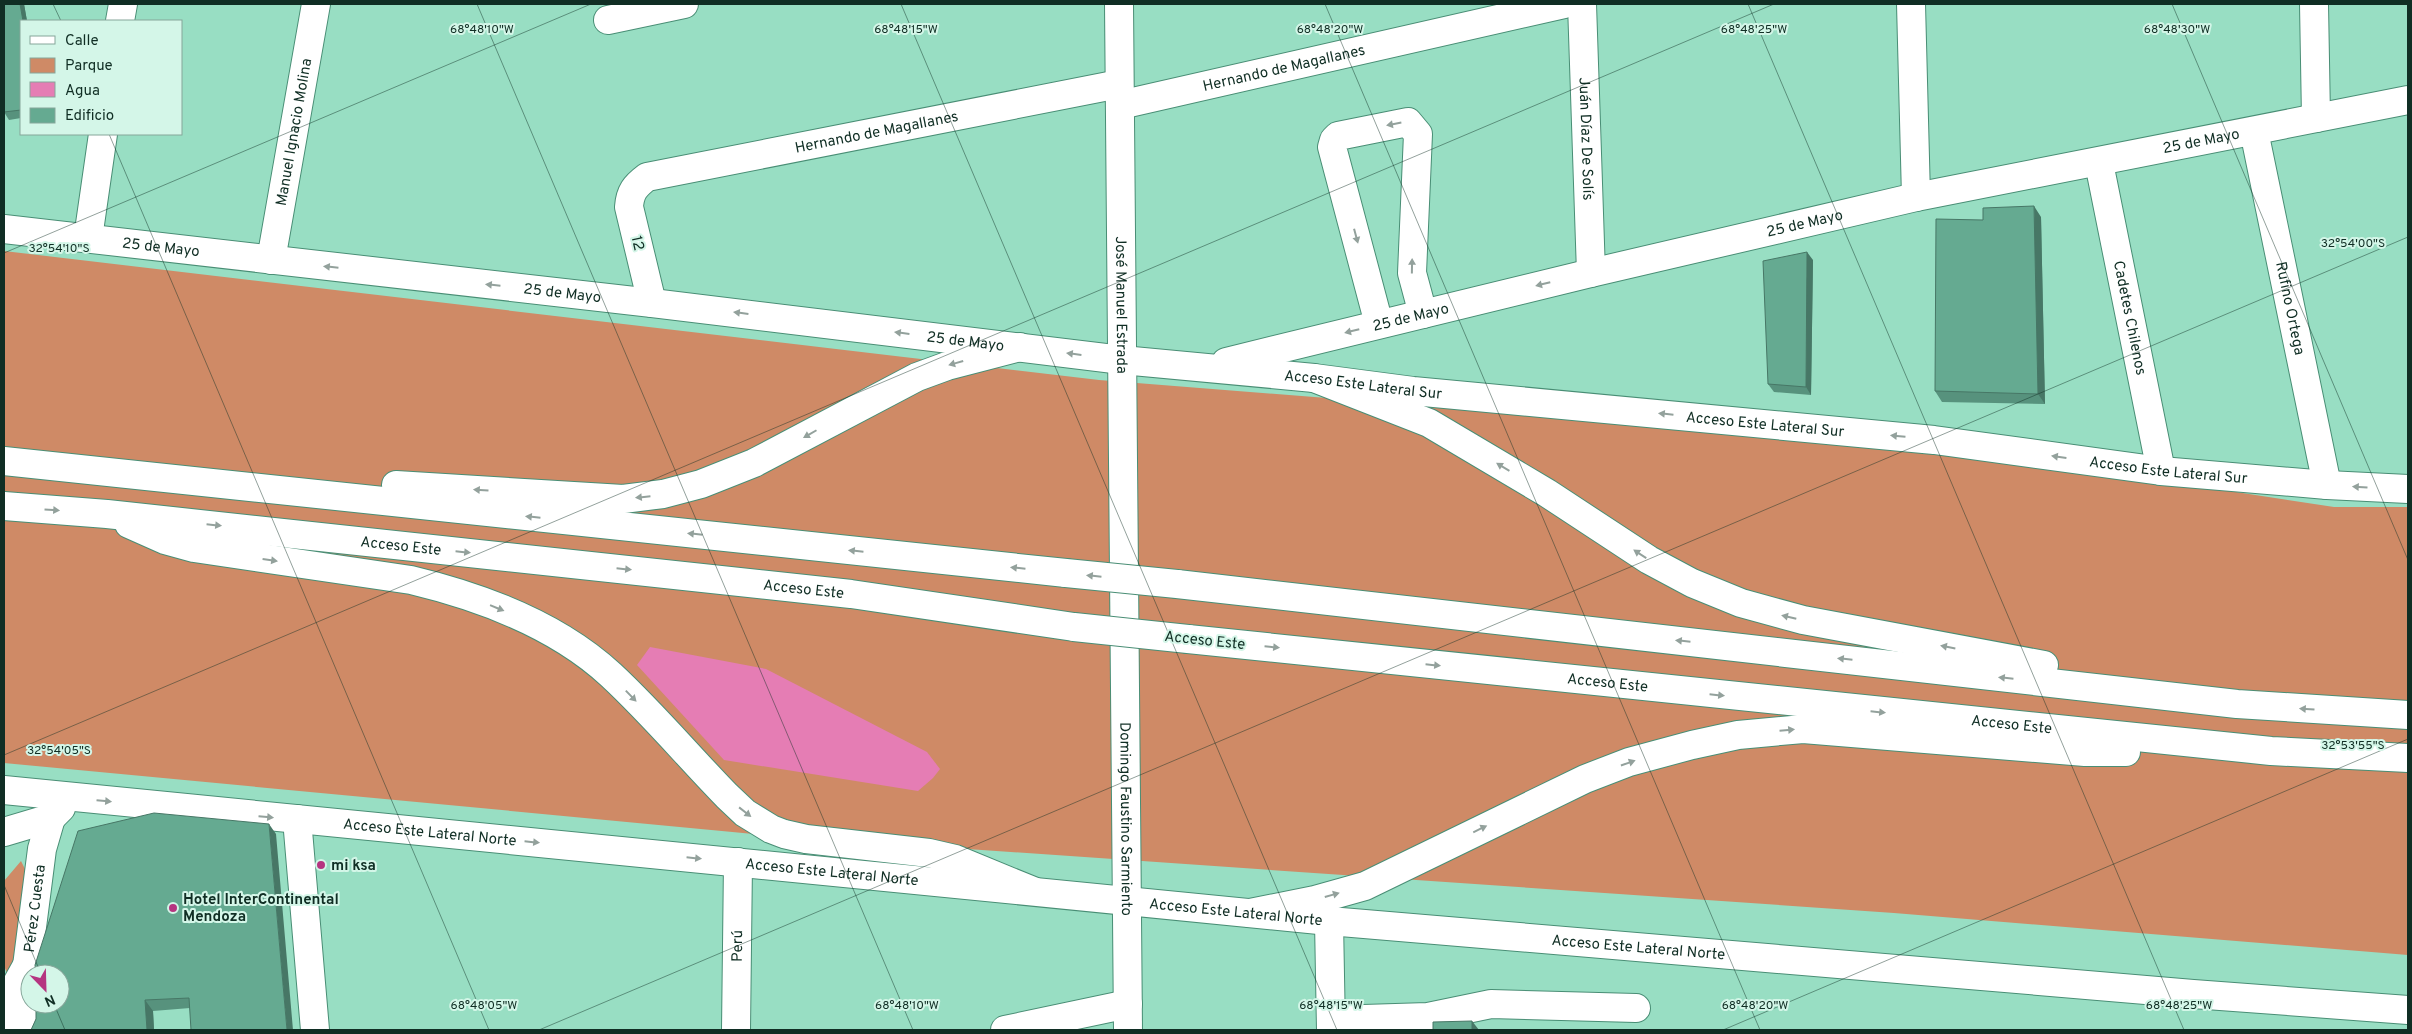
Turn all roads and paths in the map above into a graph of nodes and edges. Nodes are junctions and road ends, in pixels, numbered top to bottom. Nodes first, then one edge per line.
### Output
1 (123, 4) edge
2 (316, 4) edge
3 (684, 4) edge
4 (1119, 4) edge
5 (1564, 4) edge
6 (1582, 4) edge
7 (1911, 4) edge
8 (2314, 4) edge
9 (120, 20) edge
10 (608, 20) dead end
11 (1119, 94) junction
12 (2408, 100) edge
13 (2316, 118) junction
14 (2254, 132) junction
15 (103, 135) edge
16 (2098, 163) junction
17 (637, 185) joint
18 (1916, 197) junction
19 (4, 229) edge
20 (88, 238) junction
21 (271, 260) junction
22 (1591, 273) junction
23 (652, 303) junction
24 (1423, 314) junction
25 (1379, 324) junction
26 (1020, 347) junction
27 (1122, 360) junction
28 (1206, 367) junction
29 (1314, 378) junction
30 (12, 461) edge
31 (76, 469) junction
32 (2161, 471) junction
33 (2327, 485) junction
34 (2408, 489) edge
35 (7, 507) edge
36 (107, 514) junction
37 (1126, 607) joint
38 (2408, 702) edge
39 (2237, 704) junction
40 (2342, 711) junction
41 (2408, 715) edge
42 (2271, 751) junction
43 (2395, 758) edge
44 (2408, 766) edge
45 (4, 790) edge
46 (71, 798) junction
47 (51, 818) junction
48 (297, 819) junction
49 (4, 832) edge
50 (738, 862) junction
51 (1033, 891) junction
52 (1128, 901) junction
53 (1250, 913) junction
54 (1329, 921) junction
55 (27, 964) edge
56 (20, 978) edge
57 (1636, 1008) dead end
58 (2408, 1010) edge
59 (28, 1014) edge
60 (1128, 1017) edge
61 (1331, 1025) edge
62 (4, 1030) edge
63 (28, 1030) edge
64 (315, 1030) edge
65 (736, 1030) edge
66 (1005, 1030) edge

1 - 9 main road
2 - 21 main road, Manuel Ignacio Molina
3 - 10 main road
4 - 11 main road, José Manuel Estrada
5 - 11 main road, Hernando de Magallanes
6 - 22 main road, Juán Díaz De Solís
7 - 18 main road
8 - 13 main road
11 - 17 main road, Hernando de Magallanes
11 - 27 main road, José Manuel Estrada
12 - 13 main road, 25 de Mayo
13 - 14 main road, 25 de Mayo
14 - 16 main road, 25 de Mayo
14 - 33 main road, Rufino Ortega
15 - 20 main road
16 - 18 main road, 25 de Mayo
16 - 32 main road, Cadetes Chilenos
17 - 23 main road, 12
18 - 22 main road, 25 de Mayo
19 - 20 main road, 25 de Mayo
20 - 21 main road, 25 de Mayo
23 -> 21 main road, 25 de Mayo
22 -> 24 main road, 25 de Mayo
26 -> 23 main road, 25 de Mayo
24 - 25 main road, 25 de Mayo
24 -> 25 main road
25 -> 28 main road, 25 de Mayo
27 -> 26 main road, 25 de Mayo
26 -> 31 main road
27 - 28 main road, Acceso Este Lateral Sur
27 - 37 main road, José Manuel Estrada
28 - 29 main road, Acceso Este Lateral Sur
32 -> 29 main road, Acceso Este Lateral Sur
39 -> 29 main road
30 - 31 main road
39 -> 31 main road, bridge
32 - 33 main road, Acceso Este Lateral Sur
34 -> 33 main road, Acceso Este Lateral Sur
35 -> 36 main road, Acceso Este
36 -> 42 main road, Acceso Este, bridge
36 -> 51 main road
37 - 52 main road, Domingo Faustino Sarmiento
38 - 40 main road
40 -> 39 main road
40 - 41 main road
42 - 43 main road, Acceso Este
53 -> 42 main road
43 - 44 main road, Acceso Este
45 - 46 main road, Acceso Este Lateral Norte
46 - 47 main road
46 -> 48 main road, Acceso Este Lateral Norte
47 - 49 main road
47 - 55 main road, Pérez Cuesta
48 -> 50 main road, Acceso Este Lateral Norte
48 - 64 main road
50 - 51 main road, Acceso Este Lateral Norte
50 - 65 main road, Perú
51 - 52 main road, Acceso Este Lateral Norte
52 - 53 main road, Acceso Este Lateral Norte
52 - 60 main road, Domingo Faustino Sarmiento
53 - 54 main road, Acceso Este Lateral Norte
54 - 58 main road, Acceso Este Lateral Norte
54 - 61 main road
56 - 62 main road
57 - 61 main road
59 - 63 main road, Pérez Cuesta
60 - 66 main road

